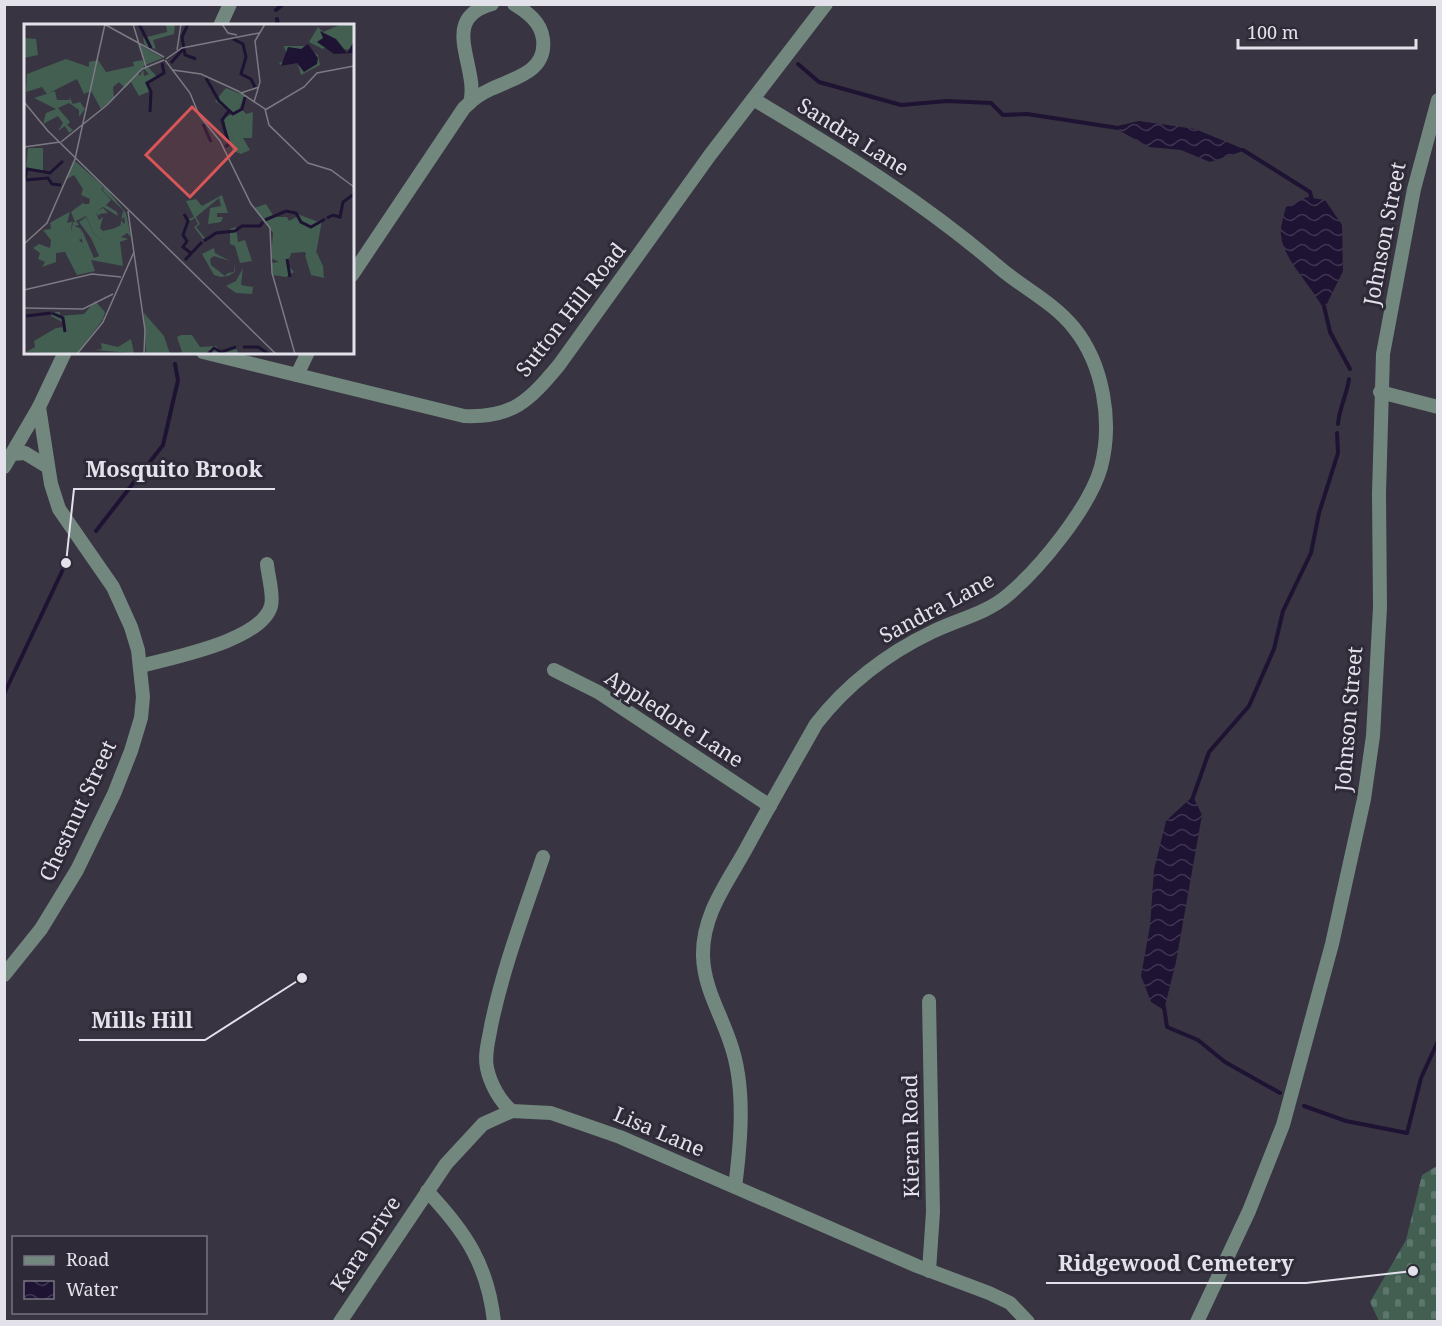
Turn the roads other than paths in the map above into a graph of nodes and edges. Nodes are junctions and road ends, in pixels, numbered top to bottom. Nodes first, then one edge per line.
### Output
1 (230, 4) edge
2 (492, 4) edge
3 (514, 4) edge
4 (826, 4) edge
5 (221, 24) edge
6 (753, 99) junction
7 (1437, 100) edge
8 (470, 103) junction
9 (354, 272) edge
10 (64, 354) edge
11 (211, 354) edge
12 (307, 354) edge
13 (297, 375) junction
14 (1380, 392) junction
15 (39, 407) junction
16 (1437, 407) edge
17 (12, 454) junction
18 (48, 466) junction
19 (4, 467) edge
20 (267, 564) dead end
21 (141, 666) junction
22 (554, 669) dead end
23 (770, 806) junction
24 (543, 857) dead end
25 (4, 975) edge
26 (929, 1001) dead end
27 (512, 1111) junction
28 (735, 1187) junction
29 (427, 1191) junction
30 (929, 1271) junction
31 (340, 1322) edge
32 (494, 1322) edge
33 (1028, 1322) edge
34 (1197, 1322) edge

1 - 5 street
2 - 8 street
3 - 8 street
4 - 6 street, Sutton Hill Road
6 - 13 street, Sutton Hill Road
6 - 23 street, Sandra Lane
7 - 14 street, Johnson Street
8 - 9 street
10 - 15 street
11 - 13 street, Sutton Hill Road
12 - 13 street
14 - 16 street
14 - 34 street, Johnson Street
15 - 17 street
15 - 18 street, Chestnut Street
17 - 18 street
17 - 19 street
18 - 21 street, Chestnut Street
20 - 21 street
21 - 25 street, Chestnut Street
22 - 23 street, Appledore Lane
23 - 28 street, Sandra Lane
24 - 27 street
26 - 30 street, Kieran Road
27 - 28 street, Lisa Lane
27 - 29 street, Kara Drive
28 - 30 street, Lisa Lane
29 - 31 street, Kara Drive
29 - 32 street, Kara Drive
30 - 33 street, Lisa Lane

